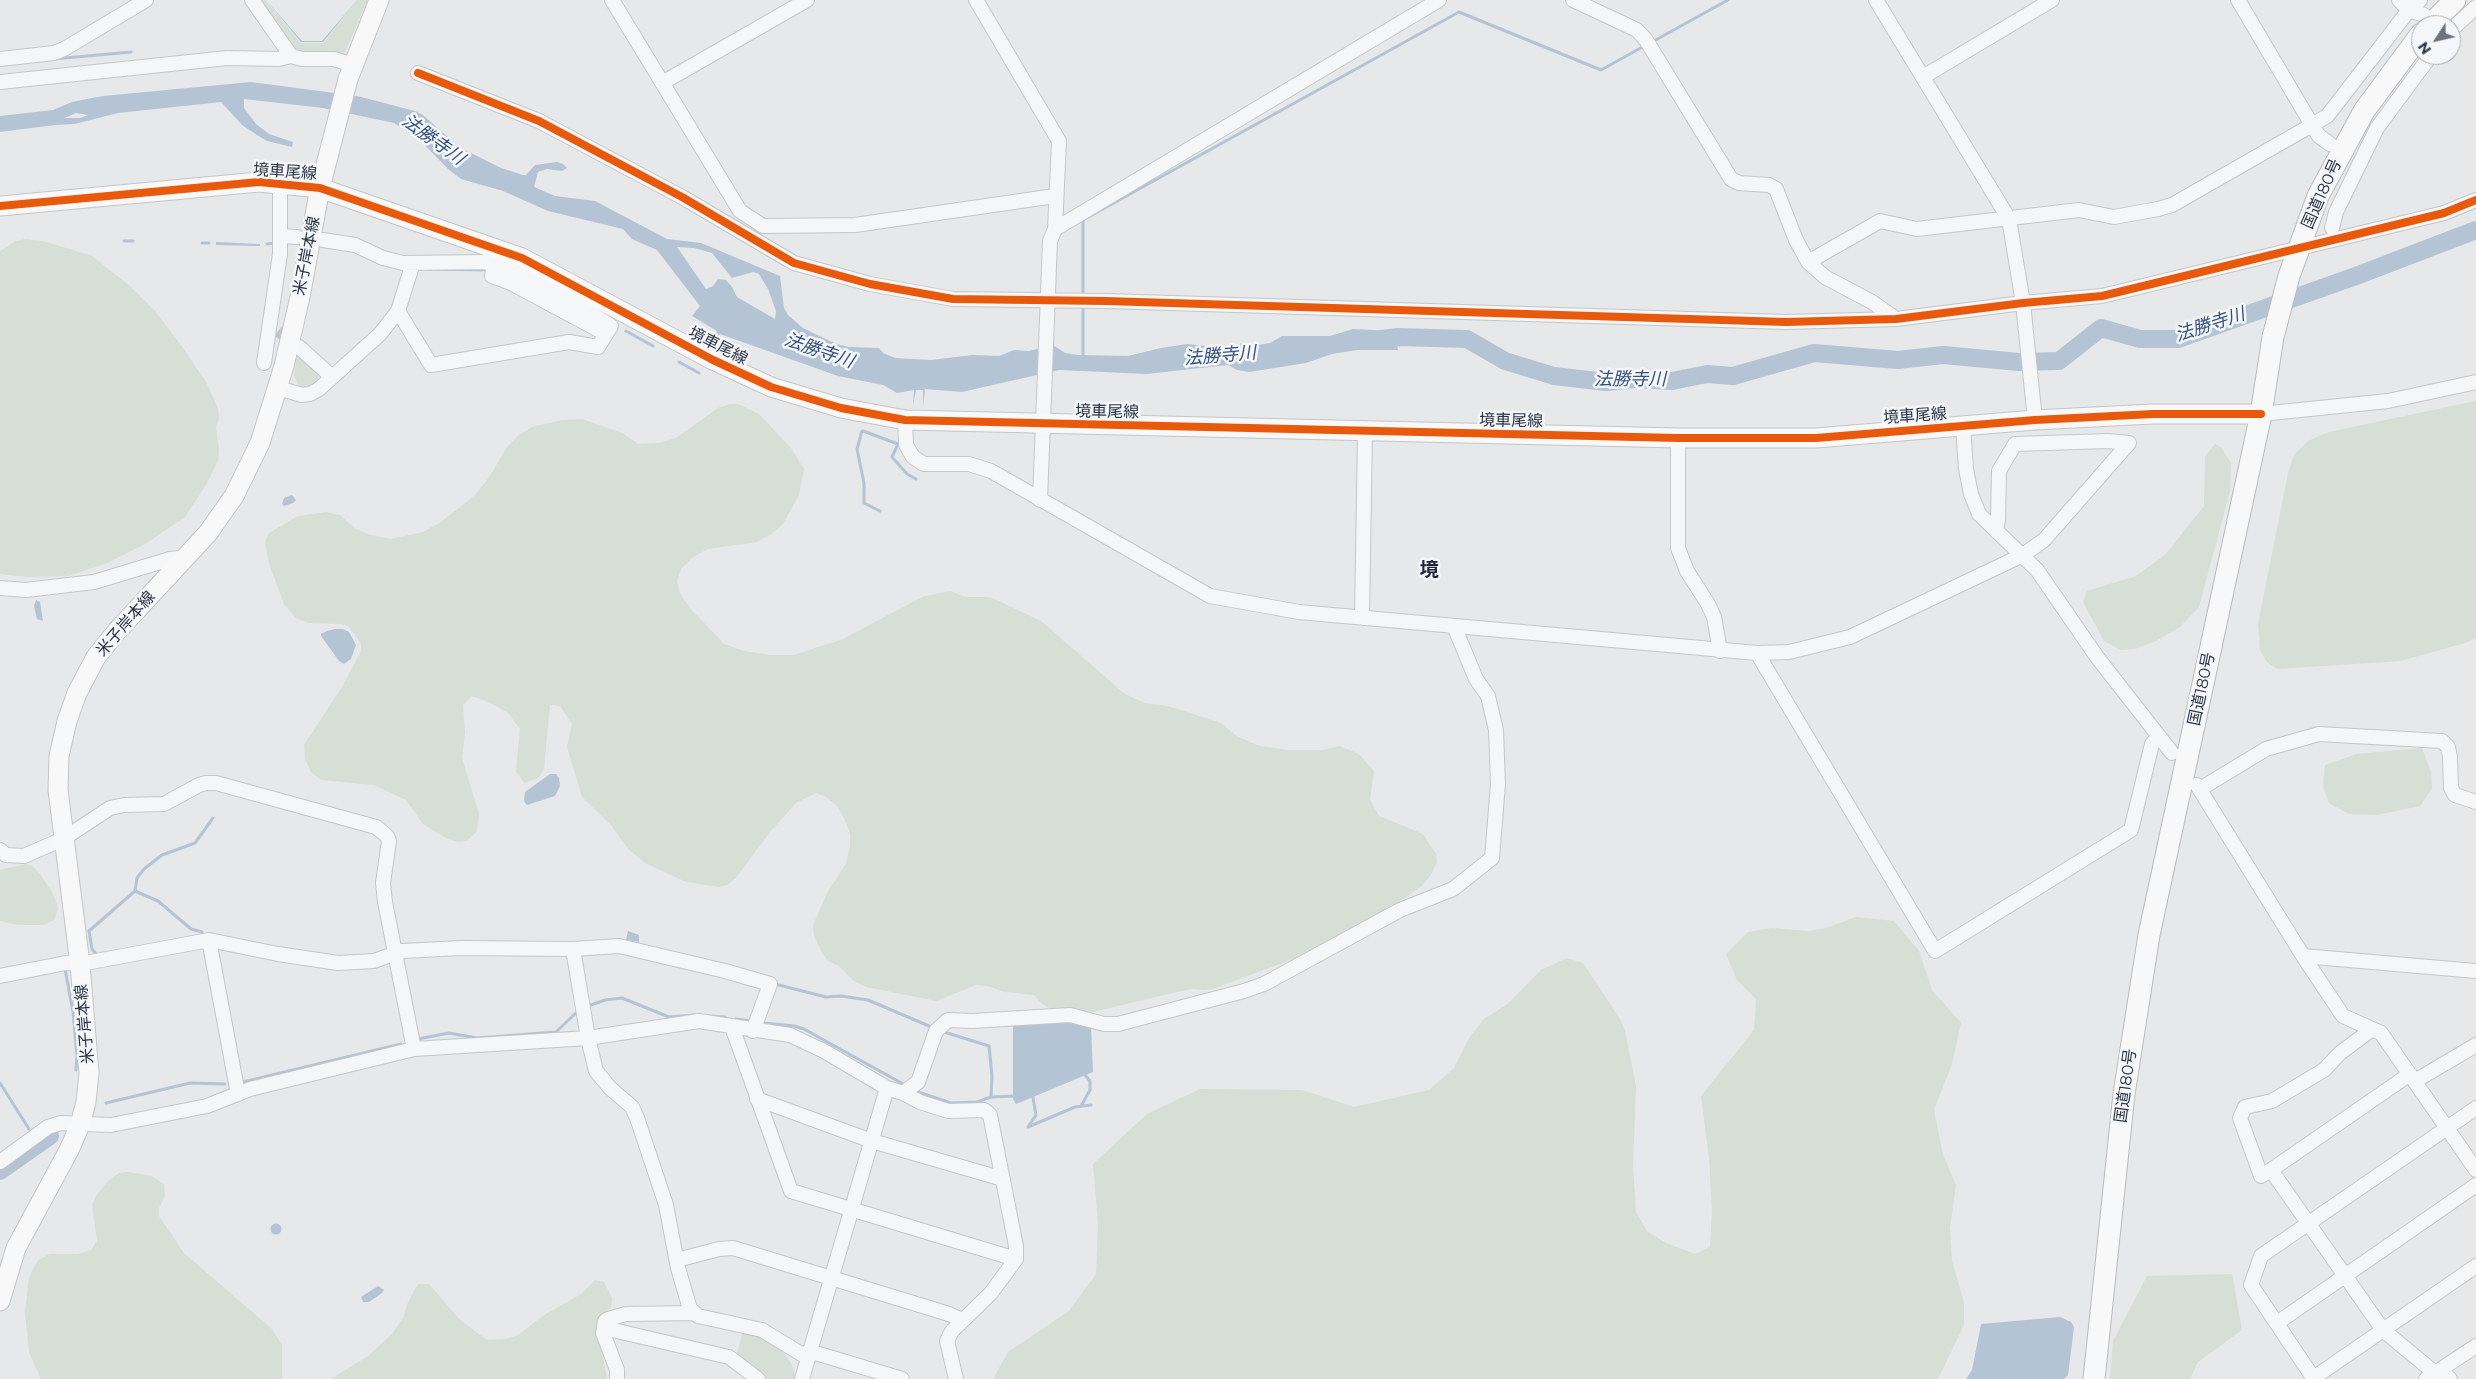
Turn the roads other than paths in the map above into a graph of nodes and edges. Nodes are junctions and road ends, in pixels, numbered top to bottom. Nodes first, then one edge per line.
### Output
1 (146, 0) edge
2 (252, 0) edge
3 (379, 0) edge
4 (612, 0) edge
5 (807, 0) edge
6 (976, 0) edge
7 (1439, 0) edge
8 (1573, 0) edge
9 (1876, 0) edge
10 (2052, 0) edge
11 (2238, 0) edge
12 (2420, 0) edge
13 (2455, 0) edge
14 (2404, 5) edge
15 (2476, 7) edge
16 (2420, 15) edge
17 (2446, 15) edge
18 (2461, 15) edge
19 (2476, 22) edge
20 (2461, 24) edge
21 (2411, 54) edge
22 (1, 56) edge
23 (291, 56) junction
24 (2424, 65) edge
25 (350, 72) junction
26 (418, 73) dead end
27 (1923, 77) junction
28 (0, 82) edge
29 (662, 83) junction
30 (2312, 125) junction
31 (2330, 144) dead end
32 (322, 180) junction
33 (280, 184) junction
34 (1055, 196) junction
35 (2476, 200) edge
36 (0, 206) edge
37 (2009, 219) junction
38 (2332, 228) dead end
39 (1055, 229) junction
40 (280, 236) junction
41 (297, 237) dead end
42 (323, 240) dead end
43 (2297, 253) junction
44 (1808, 262) junction
45 (412, 267) junction
46 (2023, 303) junction
47 (1049, 305) junction
48 (398, 312) junction
49 (1896, 319) junction
50 (299, 347) tunnel mouth
51 (264, 363) dead end
52 (332, 377) junction
53 (2476, 382) edge
54 (278, 388) junction
55 (2261, 414) junction
56 (905, 420) junction
57 (2035, 420) junction
58 (1044, 424) junction
59 (1963, 426) junction
60 (1365, 431) junction
61 (1678, 438) junction
62 (1040, 500) junction
63 (1996, 531) junction
64 (2023, 555) junction
65 (188, 557) junction
66 (0, 588) edge
67 (1362, 618) junction
68 (1454, 626) junction
69 (1720, 651) junction
70 (1757, 653) junction
71 (2159, 736) junction
72 (2172, 753) dead end
73 (2476, 802) edge
74 (63, 840) junction
75 (2, 854) edge
76 (209, 940) junction
77 (573, 949) junction
78 (395, 952) junction
79 (2303, 956) junction
80 (80, 964) junction
81 (2476, 971) edge
82 (0, 976) edge
83 (732, 1027) junction
84 (2371, 1030) junction
85 (753, 1031) junction
86 (588, 1038) junction
87 (2476, 1045) edge
88 (414, 1049) junction
89 (2412, 1077) junction
90 (887, 1088) junction
91 (904, 1093) junction
92 (238, 1094) junction
93 (757, 1099) junction
94 (2476, 1108) edge
95 (80, 1125) junction
96 (2447, 1128) junction
97 (872, 1142) junction
98 (0, 1162) edge
99 (2271, 1170) junction
100 (2476, 1170) edge
101 (1003, 1179) junction
102 (2476, 1185) edge
103 (851, 1210) junction
104 (2307, 1224) junction
105 (1016, 1259) junction
106 (677, 1260) junction
107 (2476, 1266) edge
108 (2346, 1275) junction
109 (831, 1280) junction
110 (0, 1301) edge
111 (695, 1313) junction
112 (962, 1320) junction
113 (2277, 1323) junction
114 (604, 1328) junction
115 (2383, 1330) junction
116 (2476, 1346) edge
117 (808, 1354) junction
118 (2430, 1376) edge
119 (617, 1379) edge
120 (758, 1379) edge
121 (802, 1379) edge
122 (902, 1379) edge
123 (956, 1379) edge
124 (2094, 1379) edge
125 (2313, 1379) edge
126 (2450, 1379) edge

1 - 22 street
2 - 23 street
3 - 25 main road, 米子岸本線
4 - 29 street
5 - 29 street
6 - 34 street
7 - 39 street
8 - 44 street
9 - 27 street
10 - 27 street
11 - 30 street
12 - 14 street
13 - 17 highway, 国道180号
14 - 16 street
14 - 30 street
15 - 18 street
19 - 20 street
21 - 43 highway, 国道180号
23 - 25 street
23 - 28 street
24 - 38 street
25 - 32 main road, 米子岸本線
26 - 47 street
27 - 37 street
29 - 34 street
30 - 31 street
30 - 37 street
32 - 33 main road, 境車尾線
32 - 54 main road, 米子岸本線
32 - 56 main road, 境車尾線
33 - 36 main road, 境車尾線
33 - 40 street
34 - 39 street
35 - 43 street
37 - 44 street
37 - 46 street
39 - 47 street
40 - 41 street
40 - 51 street
42 - 45 street
43 - 46 street
43 - 55 highway, 国道180号
44 - 49 street
45 - 48 street
45 - 48 street
46 - 49 street
46 - 57 street
47 - 49 street
47 - 58 street
48 - 52 street
50 - 52 street
52 - 54 street
53 - 55 street
54 - 65 main road, 米子岸本線
55 - 57 main road, 境車尾線
55 - 124 highway, 国道180号
56 - 58 main road, 境車尾線
56 - 62 street
57 - 59 main road, 境車尾線
58 - 60 main road, 境車尾線
58 - 62 street
59 - 61 main road, 境車尾線
59 - 63 street
60 - 61 main road, 境車尾線
60 - 67 street
61 - 69 street
62 - 67 street
63 - 64 street
63 - 64 street
64 - 70 street
64 - 71 street
65 - 66 street
65 - 74 main road, 米子岸本線
67 - 68 street
68 - 69 street
68 - 91 street
69 - 70 street
70 - 71 street
71 - 72 street
73 - 79 street
74 - 75 street
74 - 78 street
74 - 80 main road, 米子岸本線
76 - 78 street
76 - 80 street
76 - 92 street
77 - 78 street
77 - 85 street
77 - 86 street
78 - 88 street
79 - 81 street
79 - 84 street
80 - 82 street
80 - 95 main road, 米子岸本線
83 - 85 street
83 - 86 street
83 - 93 street
84 - 89 street
84 - 99 street
85 - 90 street
86 - 88 street
86 - 106 street
87 - 89 street
88 - 92 street
89 - 96 street
89 - 99 street
90 - 91 street
90 - 97 street
91 - 101 street
92 - 95 street
93 - 97 street
93 - 103 street
94 - 96 street
95 - 98 street
95 - 110 main road, 米子岸本線
96 - 100 street
96 - 104 street
97 - 101 street
97 - 103 street
99 - 104 street
101 - 105 street
102 - 108 street
103 - 105 street
103 - 109 street
104 - 108 street
104 - 113 street
105 - 112 street
106 - 109 street
106 - 111 street
107 - 115 street
108 - 113 street
108 - 115 street
109 - 112 street
109 - 117 street
111 - 114 street
111 - 117 street
112 - 123 street
113 - 125 street
114 - 119 street
114 - 120 street
115 - 118 street
115 - 125 street
116 - 118 street
117 - 121 street
117 - 122 street
118 - 126 street

